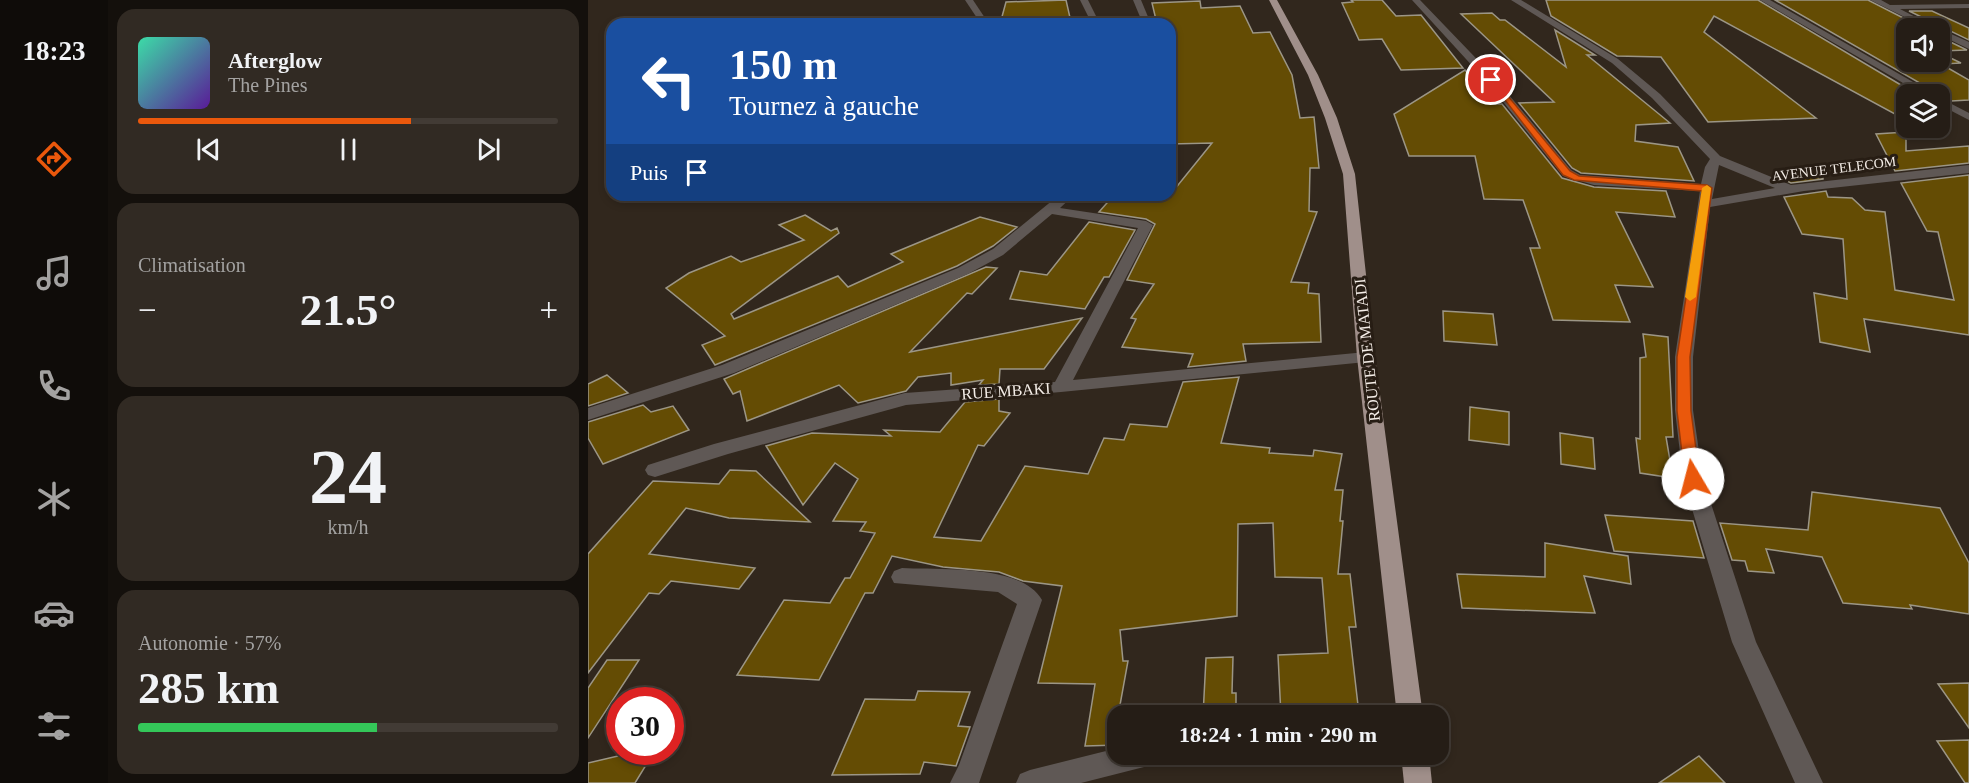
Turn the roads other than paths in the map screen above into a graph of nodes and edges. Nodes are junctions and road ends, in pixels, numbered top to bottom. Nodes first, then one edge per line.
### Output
1 (969, 0) edge
2 (1084, 0) edge
3 (1137, 0) edge
4 (1273, 0) edge
5 (1416, 0) edge
6 (1515, 0) edge
7 (1764, 0) edge
8 (1874, 0) edge
9 (1969, 6) edge
10 (1890, 8) junction
11 (981, 18) edge
12 (1093, 18) edge
13 (1144, 18) edge
14 (1912, 18) edge
15 (1950, 37) edge
16 (1969, 46) edge
17 (1911, 84) edge
18 (1950, 107) edge
19 (1969, 117) edge
20 (1716, 159) junction
21 (1969, 169) edge
22 (1788, 189) junction
23 (1706, 196) junction
24 (1060, 201) edge
25 (1049, 210) junction
26 (1366, 357) junction
27 (1061, 387) junction
28 (588, 414) edge
29 (655, 470) dead end
30 (902, 578) dead end
31 (1409, 705) edge
32 (1107, 763) edge
33 (1416, 765) edge
34 (964, 783) edge
35 (1030, 783) edge
36 (1418, 783) edge
37 (1809, 783) edge

1 - 11 street
2 - 12 street
3 - 13 street
4 - 26 highway, ROUTE DE MATADI
5 - 23 street, AVENUE TELECOM
6 - 20 street
7 - 17 street
8 - 10 street
9 - 10 street
10 - 14 street
15 - 16 street
18 - 19 street
20 - 22 street
20 - 23 street
21 - 22 street, AVENUE TELECOM
22 - 23 street, AVENUE TELECOM
23 - 37 street
24 - 25 street
25 - 27 street
25 - 28 street
26 - 27 street, RUE MBAKI
26 - 31 highway, ROUTE DE MATADI
27 - 29 street, RUE MBAKI
30 - 34 street
32 - 35 street
33 - 36 highway

